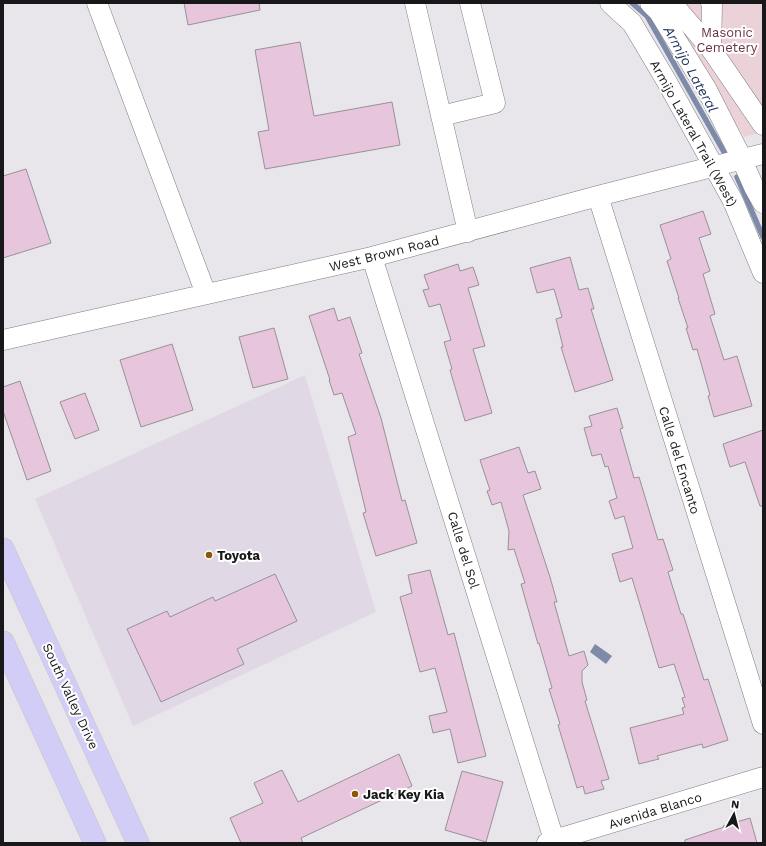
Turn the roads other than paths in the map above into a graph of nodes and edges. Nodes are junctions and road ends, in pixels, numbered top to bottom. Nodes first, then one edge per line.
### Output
1 (97, 3) edge
2 (415, 3) edge
3 (470, 3) edge
4 (610, 3) edge
5 (650, 3) edge
6 (672, 3) edge
7 (711, 3) edge
8 (711, 49) junction
9 (441, 116) junction
10 (763, 124) edge
11 (763, 154) edge
12 (742, 160) junction
13 (714, 167) junction
14 (598, 196) junction
15 (763, 203) edge
16 (468, 232) junction
17 (372, 257) junction
18 (763, 273) edge
19 (206, 294) junction
20 (3, 340) edge
21 (3, 549) edge
22 (3, 642) edge
23 (763, 724) edge
24 (763, 778) edge
25 (552, 842) edge
26 (95, 843) edge
27 (138, 843) edge

1 - 19 street
2 - 9 street
3 - 9 street
4 - 13 street, Armijo Lateral Trail (West)
5 - 12 street
6 - 8 street
7 - 8 street
8 - 10 street
9 - 16 street
11 - 12 street, West Brown Road
12 - 13 street, West Brown Road
12 - 15 street
13 - 14 street, West Brown Road
13 - 18 street, Armijo Lateral Trail (West)
14 - 16 street, West Brown Road
14 - 23 street, Calle del Encanto
16 - 17 street, West Brown Road
17 - 19 street, West Brown Road
17 - 25 street, Calle del Sol
19 - 20 street, West Brown Road
21 - 27 main road, South Valley Drive
22 - 26 main road
24 - 25 street, Avenida Blanco

